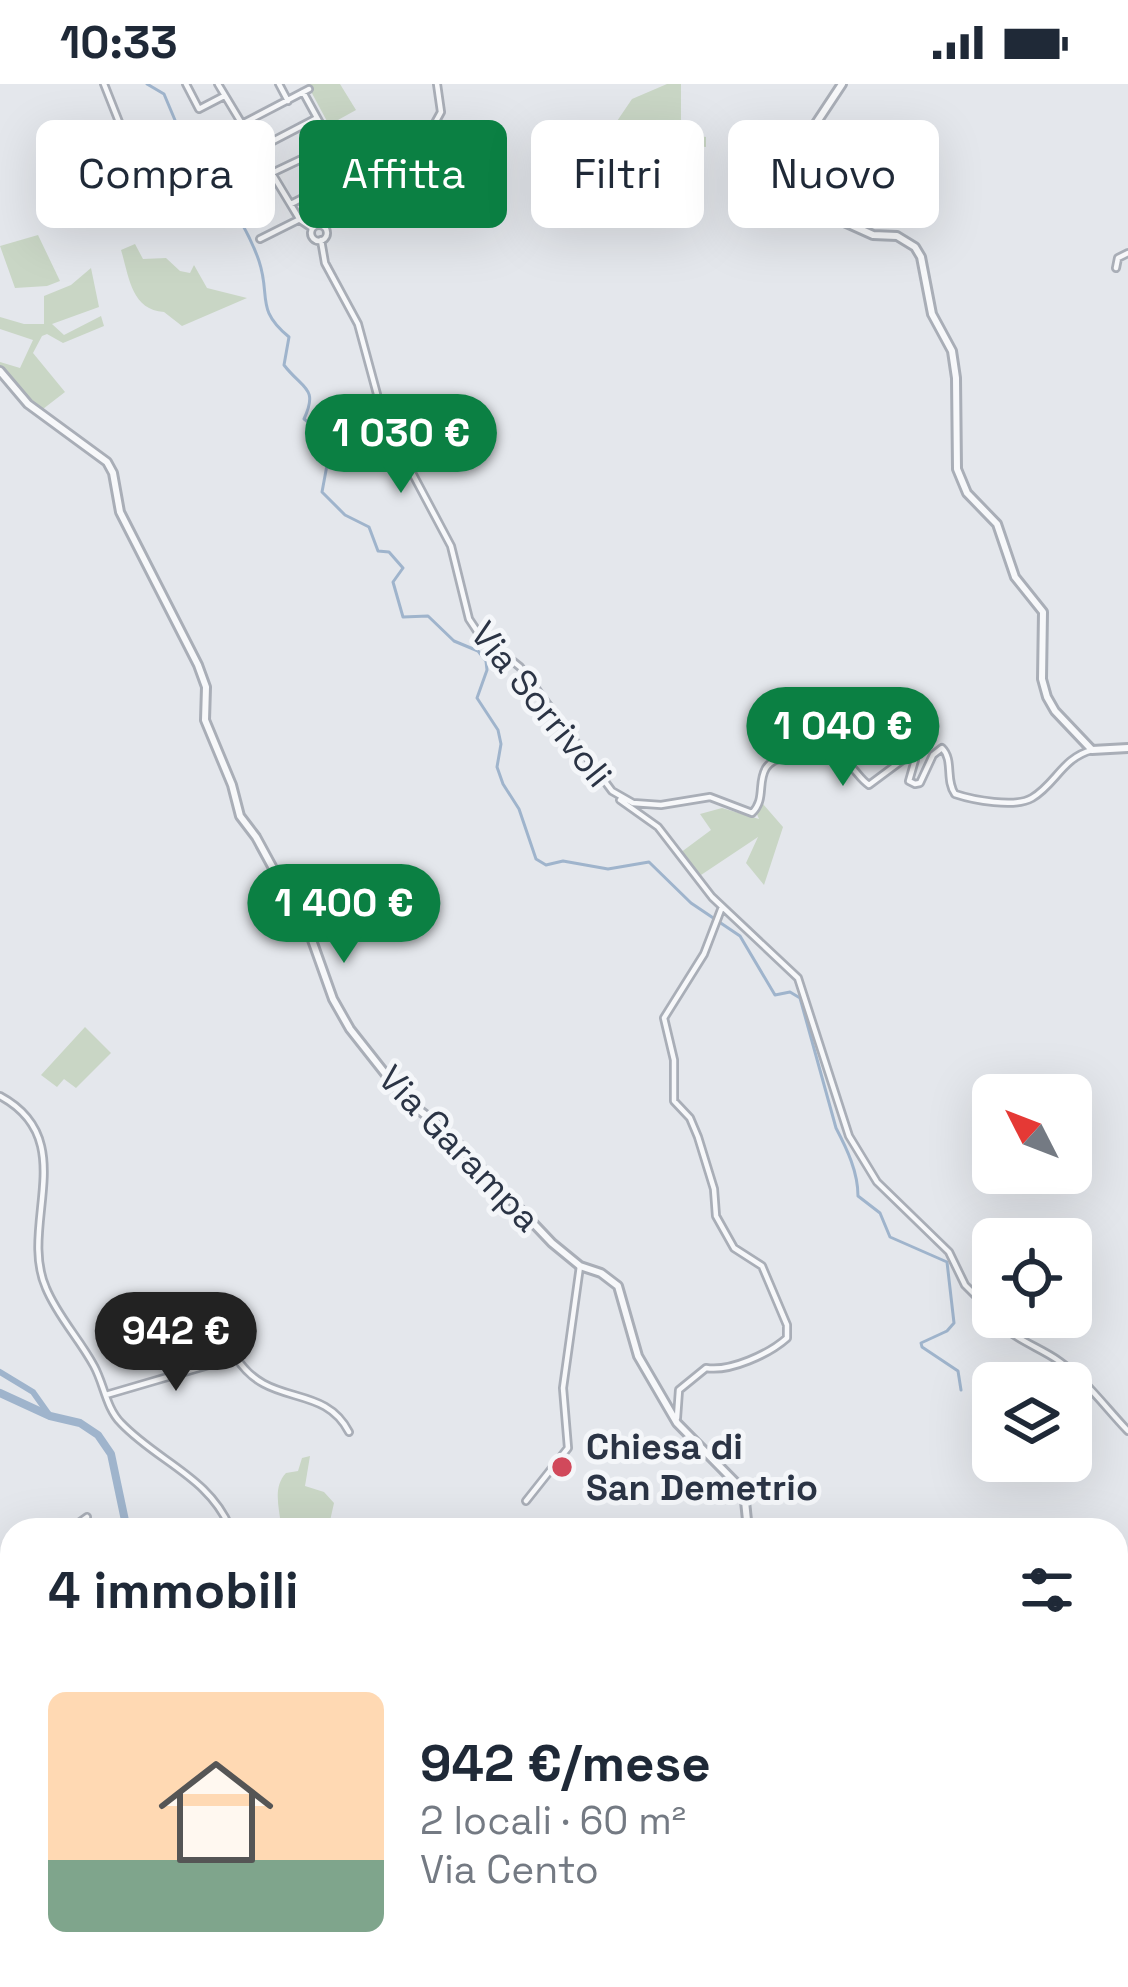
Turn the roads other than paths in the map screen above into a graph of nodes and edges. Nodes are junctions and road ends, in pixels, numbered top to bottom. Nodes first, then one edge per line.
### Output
1 (104, 84) edge
2 (186, 84) edge
3 (218, 84) edge
4 (279, 84) edge
5 (436, 84) edge
6 (842, 84) edge
7 (224, 96) junction
8 (288, 101) junction
9 (316, 118) joint
10 (118, 120) edge
11 (239, 120) edge
12 (250, 120) edge
13 (439, 120) edge
14 (275, 140) edge
15 (275, 178) edge
16 (299, 200) edge
17 (291, 204) junction
18 (299, 218) edge
19 (299, 220) edge
20 (310, 228) edge
21 (312, 230) junction
22 (260, 239) dead end
23 (319, 240) junction
24 (1128, 254) edge
25 (1115, 268) dead end
26 (0, 371) edge
27 (1128, 748) edge
28 (1092, 751) junction
29 (612, 791) junction
30 (722, 908) junction
31 (0, 1096) edge
32 (580, 1266) junction
33 (972, 1292) edge
34 (1020, 1338) edge
35 (106, 1395) junction
36 (677, 1423) junction
37 (1128, 1430) edge
38 (349, 1432) dead end
39 (526, 1501) dead end
40 (226, 1518) edge
41 (747, 1518) edge

1 - 10 street
2 - 7 street
3 - 7 street
4 - 8 street
5 - 13 street
6 - 28 street
7 - 11 street
8 - 9 street
8 - 12 street
9 - 14 street
15 - 17 street
16 - 17 street
17 - 18 street
19 - 22 street
20 - 21 street
21 - 23 street
21 - 23 street
23 - 29 street, Via Sorrivoli
24 - 25 street
26 - 32 street, Via Garampa
27 - 28 street
28 - 29 street, Via Sorrivoli
29 - 30 street
30 - 33 street
30 - 36 street
31 - 35 street
32 - 36 street, Via Garampa
32 - 39 street
34 - 37 street
35 - 38 street
35 - 40 street
36 - 41 street, Via Garampa

